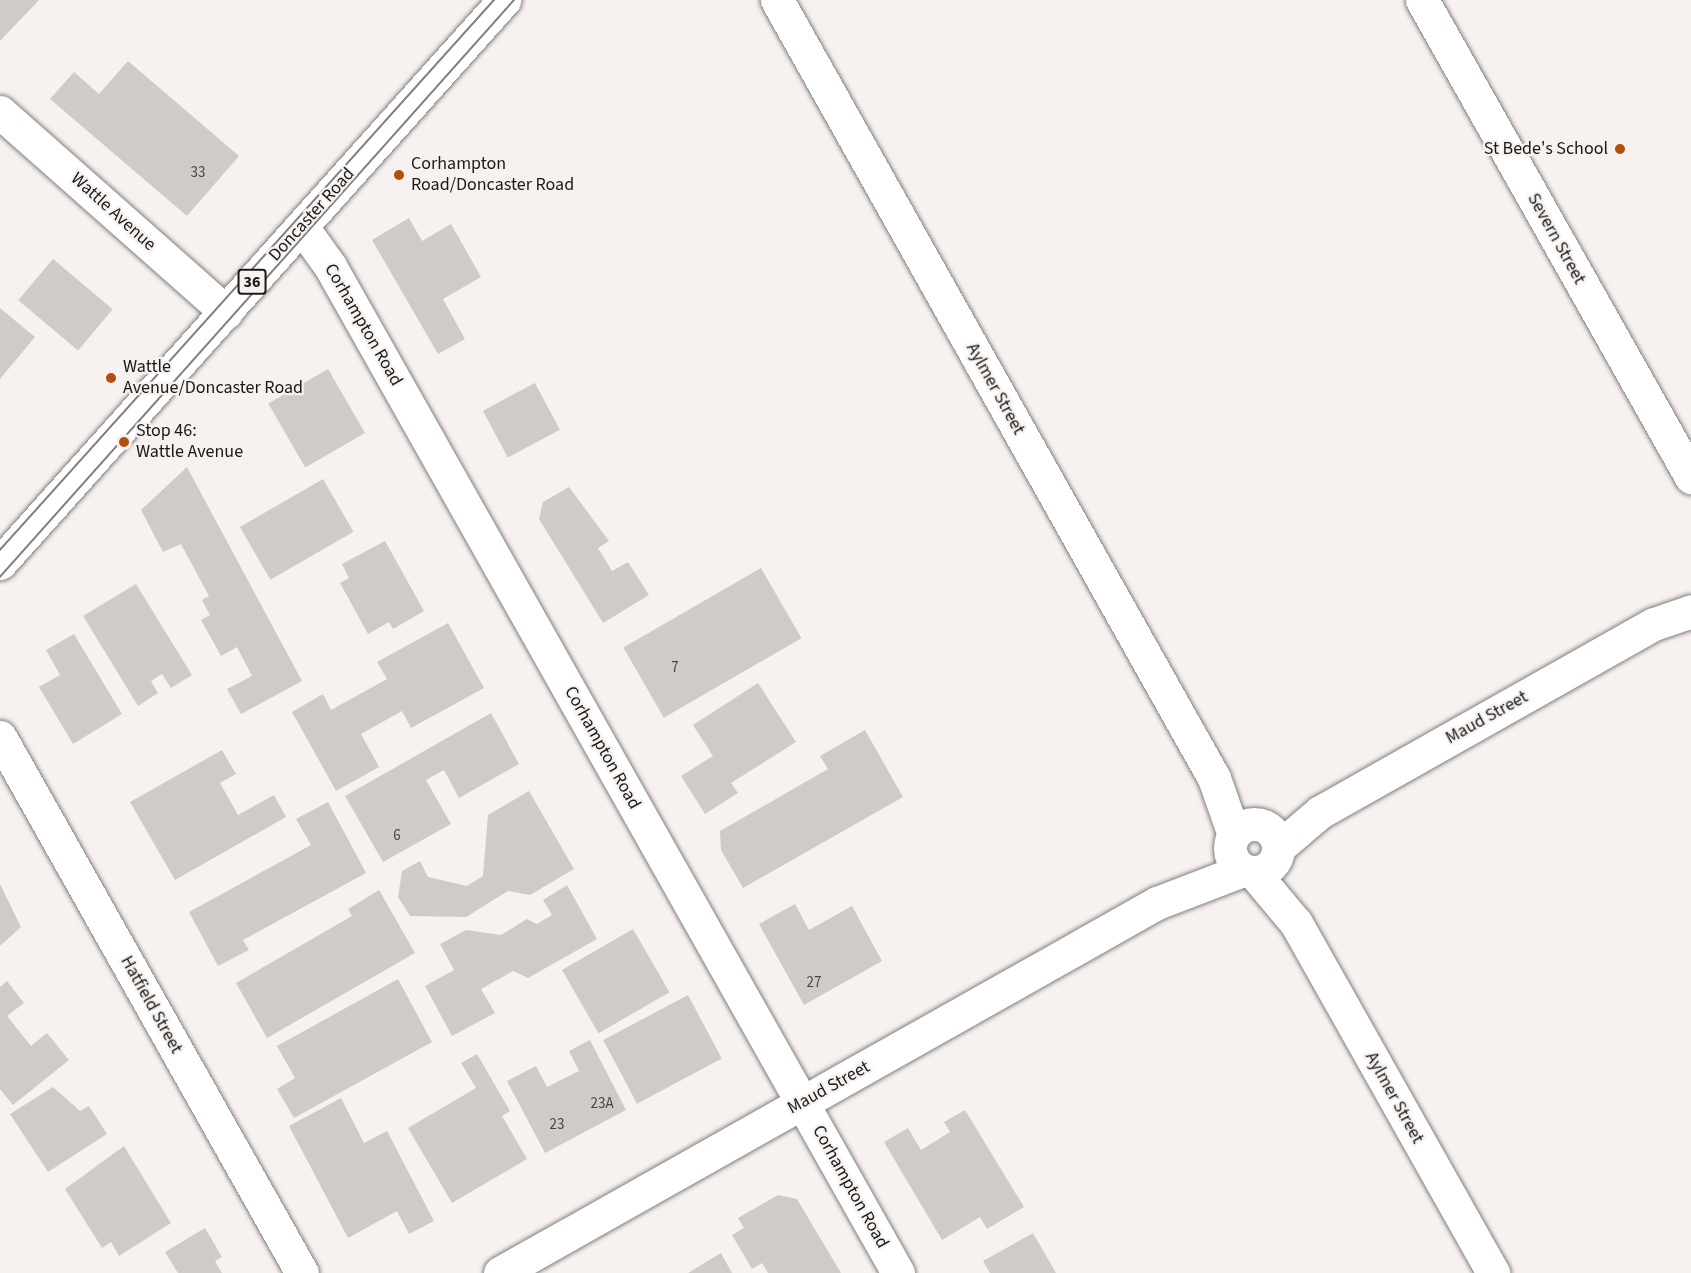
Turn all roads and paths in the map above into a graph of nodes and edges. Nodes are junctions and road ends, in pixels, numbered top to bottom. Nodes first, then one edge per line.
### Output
1 (504, 0) edge
2 (777, 0) edge
3 (1422, 0) edge
4 (0, 112) edge
5 (302, 227) junction
6 (226, 312) junction
7 (1691, 477) edge
8 (0, 563) edge
9 (1691, 592) edge
10 (1691, 610) edge
11 (1654, 624) junction
12 (0, 737) edge
13 (1254, 848) junction
14 (802, 1103) junction
15 (302, 1273) edge
16 (500, 1273) edge
17 (898, 1273) edge
18 (1493, 1273) edge

1 - 5 street, Doncaster Road / 36
2 - 13 street, Aylmer Street
3 - 7 street, Severn Street
4 - 6 street, Wattle Avenue
5 - 6 street, Doncaster Road / 36
5 - 14 street, Corhampton Road
6 - 8 street, Doncaster Road / 36
9 - 11 street, Maud Street
10 - 11 street, Maud Street
11 - 13 street, Maud Street
12 - 15 street, Hatfield Street
13 - 14 street, Maud Street
13 - 18 street, Aylmer Street
14 - 16 street, Maud Street
14 - 17 street, Corhampton Road

